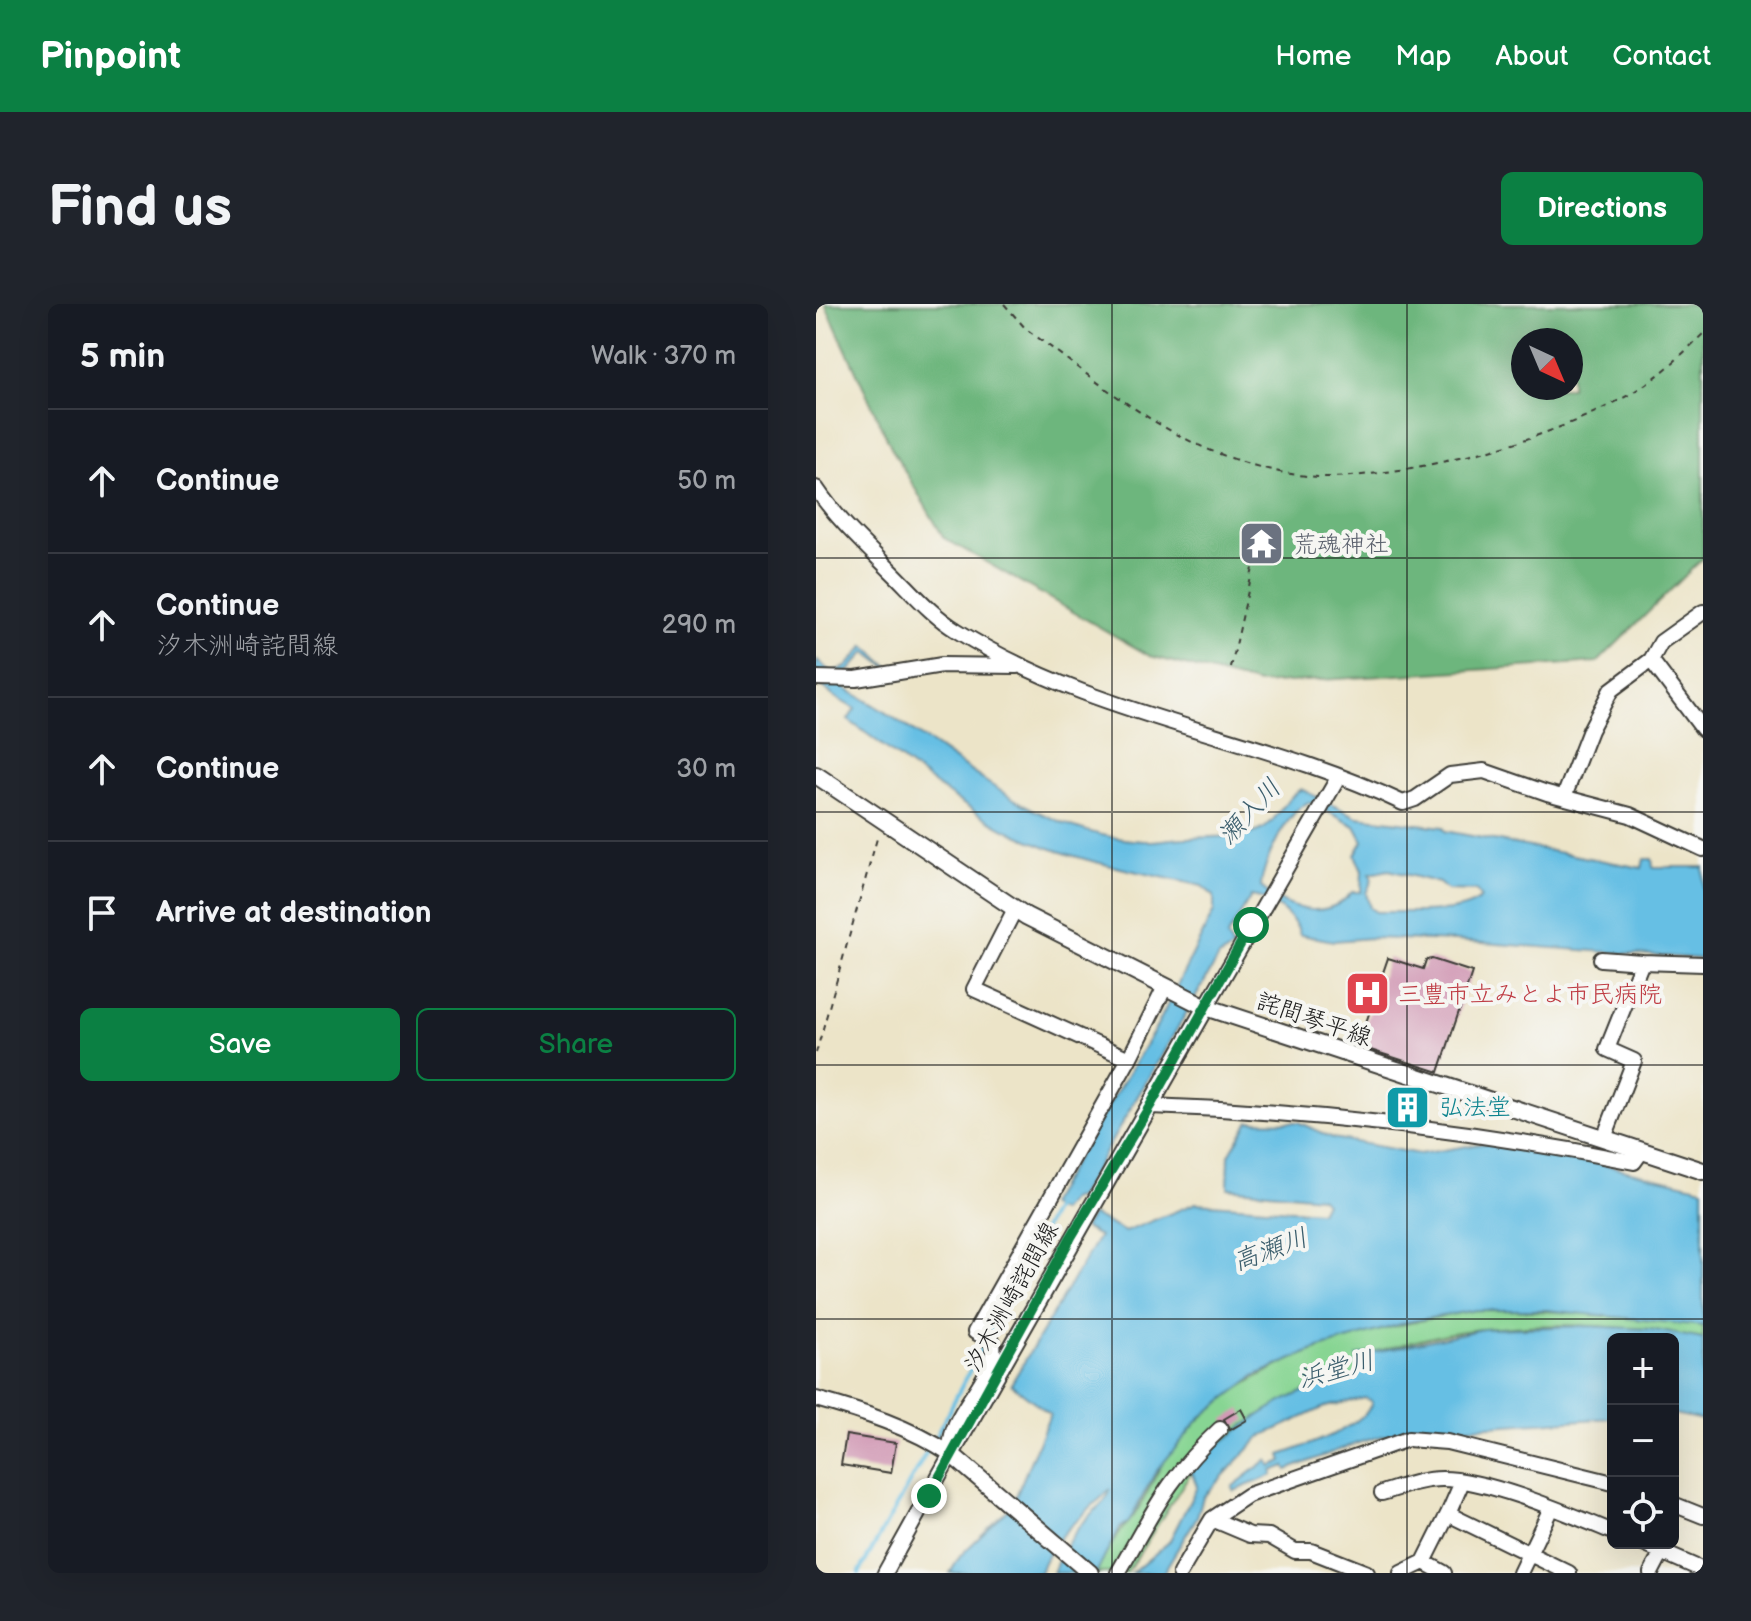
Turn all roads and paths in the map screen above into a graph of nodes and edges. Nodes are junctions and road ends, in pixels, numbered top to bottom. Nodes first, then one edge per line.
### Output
1 (1004, 304) edge
2 (1703, 334) edge
3 (818, 493) edge
4 (1255, 559) dead end
5 (1703, 612) edge
6 (1651, 660) junction
7 (1021, 666) junction
8 (1231, 668) dead end
9 (816, 678) edge
10 (1703, 729) edge
11 (816, 775) edge
12 (1338, 778) junction
13 (1564, 797) junction
14 (883, 822) junction
15 (1703, 849) edge
16 (1015, 909) junction
17 (1601, 959) dead end
18 (1642, 962) junction
19 (1703, 964) edge
20 (1168, 989) junction
21 (1203, 1005) junction
22 (816, 1053) edge
23 (1129, 1059) junction
24 (1150, 1106) junction
25 (1604, 1138) junction
26 (1642, 1151) junction
27 (1703, 1171) edge
28 (816, 1399) edge
29 (1220, 1429) dead end
30 (943, 1449) junction
31 (1462, 1482) junction
32 (1607, 1482) edge
33 (1382, 1493) dead end
34 (1679, 1506) edge
35 (1551, 1508) junction
36 (1448, 1514) junction
37 (1703, 1516) edge
38 (1212, 1519) junction
39 (1607, 1530) edge
40 (1655, 1549) edge
41 (1662, 1552) junction
42 (1530, 1554) junction
43 (1424, 1562) junction
44 (1703, 1570) edge
45 (885, 1573) edge
46 (1090, 1573) edge
47 (1118, 1573) edge
48 (1180, 1573) edge
49 (1367, 1573) edge
50 (1401, 1573) edge
51 (1444, 1573) edge
52 (1520, 1573) edge
53 (1569, 1573) edge
54 (1651, 1573) edge

1 - 2 path
3 - 7 street
4 - 8 path
5 - 6 street
6 - 10 street
6 - 13 street
7 - 9 street
7 - 12 street
11 - 14 main road, 詫間琴平線
12 - 13 street
12 - 21 street
13 - 15 street
14 - 16 main road, 詫間琴平線
14 - 22 path
16 - 20 main road, 詫間琴平線
16 - 23 street
17 - 18 street
18 - 19 street
18 - 25 street
20 - 21 main road, 詫間琴平線
20 - 23 street
21 - 24 main road, 汐木洲崎詫間線
21 - 25 main road, 詫間琴平線
23 - 30 street
24 - 26 street
24 - 30 main road, 汐木洲崎詫間線
25 - 26 main road, 詫間琴平線
26 - 27 main road, 詫間琴平線
28 - 30 street
29 - 47 street
30 - 45 street
30 - 46 main road
31 - 33 street
31 - 35 street
31 - 36 street
32 - 38 street
34 - 37 street
35 - 39 street
35 - 42 street
36 - 42 street
36 - 43 street
38 - 48 street
38 - 49 street
40 - 41 street
41 - 44 street
41 - 54 street
42 - 52 street
42 - 53 street
43 - 50 street
43 - 51 street

